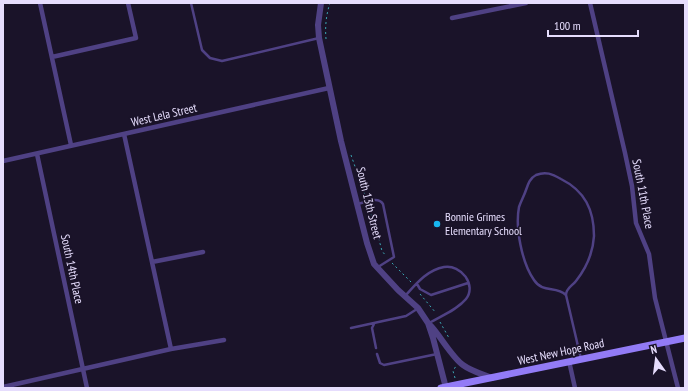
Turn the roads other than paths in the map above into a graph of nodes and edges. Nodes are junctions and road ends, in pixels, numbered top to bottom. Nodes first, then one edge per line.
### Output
1 (40, 3) edge
2 (128, 3) edge
3 (191, 3) edge
4 (321, 3) edge
5 (526, 3) edge
6 (590, 3) edge
7 (452, 18) dead end
8 (319, 38) junction
9 (52, 57) junction
10 (329, 88) junction
11 (124, 134) junction
12 (71, 146) junction
13 (37, 154) junction
14 (3, 161) edge
15 (358, 204) junction
16 (203, 252) dead end
17 (152, 262) junction
18 (377, 268) junction
19 (468, 283) junction
20 (416, 284) junction
21 (566, 294) junction
22 (404, 296) junction
23 (418, 308) junction
24 (374, 323) junction
25 (428, 323) junction
26 (351, 328) dead end
27 (685, 338) edge
28 (224, 340) dead end
29 (666, 342) junction
30 (376, 348) dead end
31 (171, 349) junction
32 (377, 354) dead end
33 (437, 354) junction
34 (581, 359) junction
35 (569, 361) junction
36 (83, 369) junction
37 (492, 378) junction
38 (3, 387) edge
39 (87, 388) edge
40 (444, 388) edge
41 (575, 388) edge
42 (678, 388) edge

1 - 9 street
2 - 9 street
3 - 8 lane
4 - 8 street, South 13th Street
5 - 7 street
6 - 29 street, South 11th Place
8 - 10 street, South 13th Street
9 - 12 street
10 - 11 street, West Lela Street
10 - 15 street, South 13th Street
11 - 12 street, West Lela Street
11 - 17 street
12 - 13 street, West Lela Street
13 - 14 street, West Lela Street
13 - 36 street, South 14th Place
15 - 18 street, South 13th Street
15 - 18 lane
16 - 17 street
17 - 31 street
18 - 22 street, South 13th Street
19 - 20 lane
19 - 20 lane
19 - 25 lane
20 - 22 lane
21 - 21 lane
21 - 34 lane
22 - 23 street, South 13th Street
23 - 24 lane
23 - 25 street, South 13th Street
24 - 26 lane
24 - 30 lane
25 - 33 street, South 13th Street
25 - 37 street
27 - 29 main road, West New Hope Road
28 - 31 street
29 - 34 main road, West New Hope Road
29 - 42 street, South 11th Place
31 - 36 street
32 - 33 lane
33 - 40 street, South 13th Street
34 - 35 main road, West New Hope Road
35 - 37 main road, West New Hope Road
35 - 41 street
36 - 38 street
36 - 39 street, South 14th Place
37 - 40 main road, West New Hope Road

